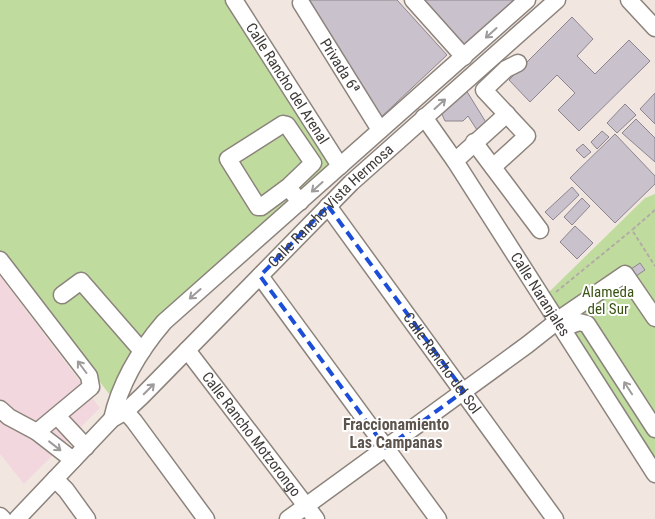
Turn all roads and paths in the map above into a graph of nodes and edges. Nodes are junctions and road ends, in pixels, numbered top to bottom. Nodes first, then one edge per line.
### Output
1 (234, 0) edge
2 (412, 0) edge
3 (527, 0) edge
4 (531, 0) edge
5 (557, 0) edge
6 (628, 0) edge
7 (300, 3) dead end
8 (542, 12) junction
9 (655, 28) edge
10 (464, 57) junction
11 (518, 63) dead end
12 (507, 114) junction
13 (424, 117) junction
14 (380, 130) junction
15 (474, 142) junction
16 (455, 161) junction
17 (340, 166) junction
18 (493, 166) junction
19 (288, 187) junction
20 (300, 202) junction
21 (328, 206) junction
22 (259, 208) junction
23 (655, 210) edge
24 (540, 230) dead end
25 (632, 230) junction
26 (265, 232) junction
27 (0, 260) edge
28 (655, 266) edge
29 (260, 276) junction
30 (62, 295) dead end
31 (546, 301) junction
32 (655, 318) edge
33 (560, 324) junction
34 (187, 350) junction
35 (142, 351) junction
36 (464, 391) junction
37 (0, 409) edge
38 (118, 411) junction
39 (58, 416) junction
40 (655, 429) edge
41 (37, 432) junction
42 (86, 447) junction
43 (386, 448) junction
44 (73, 460) junction
45 (655, 474) edge
46 (55, 479) junction
47 (306, 506) junction
48 (0, 516) edge
49 (3, 519) edge
50 (17, 519) edge
51 (87, 519) edge
52 (206, 519) edge
53 (288, 519) edge
54 (316, 519) edge
55 (438, 519) edge
56 (555, 519) edge

1 - 17 street, Calle Rancho del Arenal
2 - 10 street
3 -> 10 street, Calle Rancho Vista Hermosa
4 - 8 street
5 - 8 street, Calle Rancho Vista Hermosa
6 - 9 street
7 - 14 street, Privada 6ª
13 -> 8 street, Calle Rancho Vista Hermosa
10 - 14 street, Calle Rancho Vista Hermosa
11 - 12 street
12 - 15 street
12 - 18 street
13 - 16 street, Calle Naranjales
13 - 21 street, Calle Rancho Vista Hermosa
14 - 17 street, Calle Rancho Vista Hermosa
15 - 16 street
15 - 18 street
16 - 31 street, Calle Naranjales
17 -> 20 street, Calle Rancho Vista Hermosa
18 - 24 street
19 - 20 street
19 - 22 street
19 - 22 street
20 - 26 street, Calle Rancho Vista Hermosa
21 - 29 street, Calle Rancho Vista Hermosa
21 - 36 street, Calle Rancho del Sol
22 - 26 street
23 - 25 path
25 - 28 path
25 - 31 path
26 -> 35 street, Calle Rancho Vista Hermosa
39 -> 27 street
29 - 34 street, Calle Rancho Vista Hermosa
29 - 43 street
30 - 35 street
31 - 33 street, Calle Naranjales
32 - 33 street
33 - 36 street
40 -> 33 street
33 - 45 street, Calle Naranjales
38 -> 34 street, Calle Rancho Vista Hermosa
34 - 47 street, Calle Rancho Motzorongo
35 - 38 street, Calle Rancho Vista Hermosa
36 - 43 street
36 - 56 street, Calle Rancho del Sol
37 - 41 street
38 - 42 street, Calle Rancho Vista Hermosa
38 - 52 street
39 - 41 street
39 - 42 street
41 -> 44 street
42 - 44 street, Calle Rancho Vista Hermosa
43 - 47 street
43 - 55 street
44 - 46 street, Calle Rancho Vista Hermosa
46 - 50 street, Calle Rancho Vista Hermosa
46 - 51 street
47 - 53 street
47 - 54 street, Calle Rancho Motzorongo
48 - 49 street

